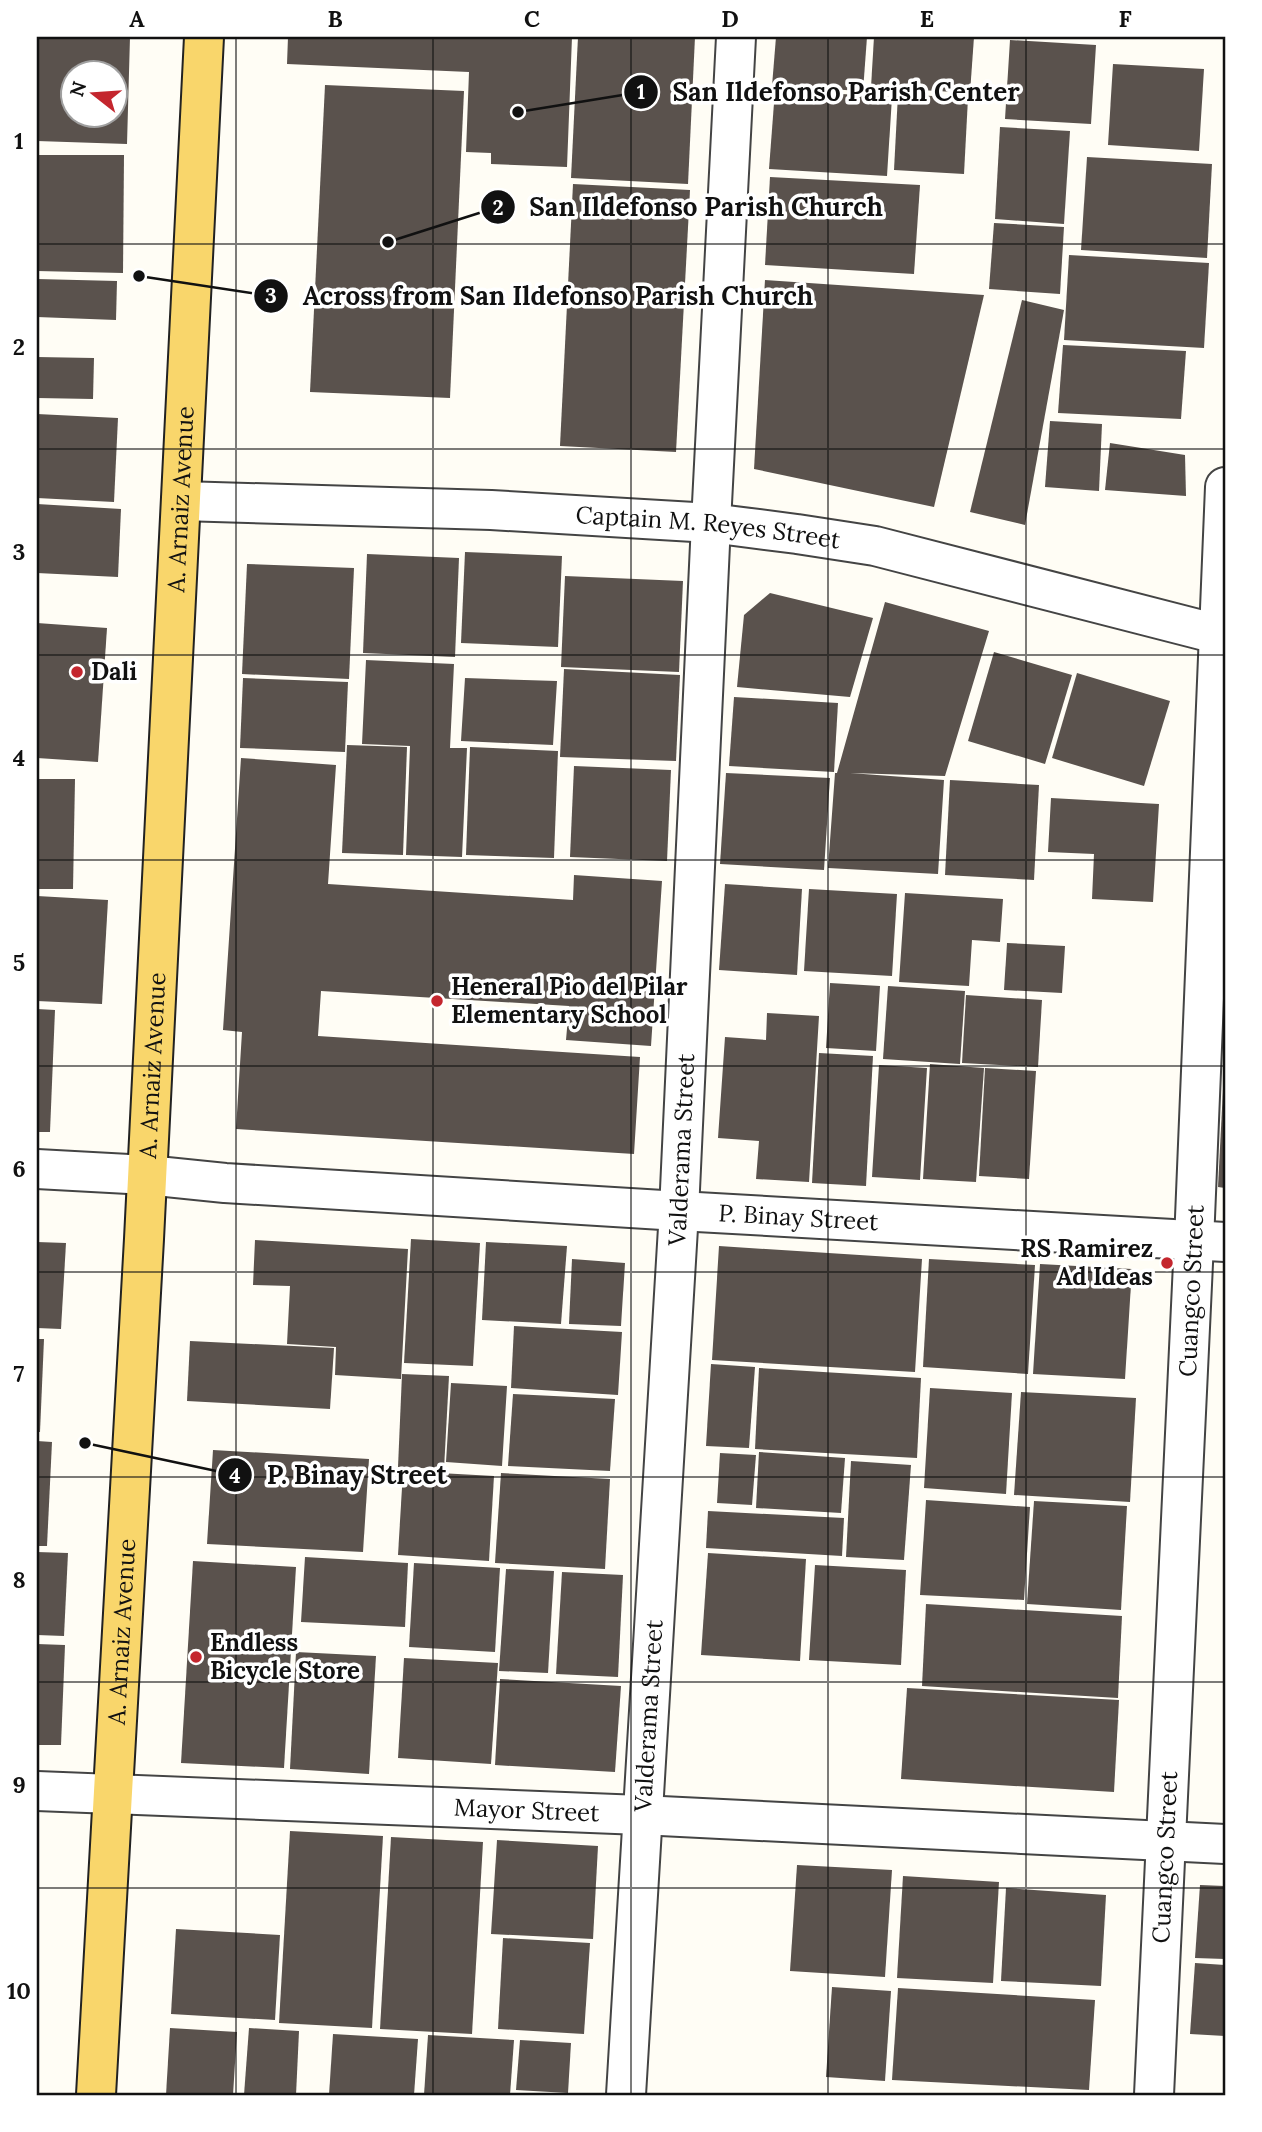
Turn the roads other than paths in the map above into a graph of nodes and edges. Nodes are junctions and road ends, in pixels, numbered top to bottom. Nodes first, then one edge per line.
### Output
1 (204, 37) edge
2 (736, 37) edge
3 (1225, 487) edge
4 (181, 501) junction
5 (711, 523) junction
6 (1222, 635) edge
7 (37, 1169) edge
8 (147, 1175) junction
9 (679, 1211) junction
10 (1210, 1242) edge
11 (37, 1791) edge
12 (113, 1794) junction
13 (642, 1815) junction
14 (1164, 1840) junction
15 (1225, 1844) edge
16 (96, 2095) edge
17 (626, 2095) edge
18 (1154, 2095) edge

1 - 4 main road, A. Arnaiz Avenue
2 - 5 street, Valderama Street
3 - 6 street, Cuangco Street
4 - 5 street, Captain M. Reyes Street
4 - 8 main road, A. Arnaiz Avenue
5 - 6 street, Captain M. Reyes Street
5 - 9 street, Valderama Street
6 - 10 street, Cuangco Street
7 - 8 street, P. Binay Street
8 - 9 street, P. Binay Street
8 - 12 main road, A. Arnaiz Avenue
9 - 10 street, P. Binay Street
9 - 13 street, Valderama Street
10 - 14 street, Cuangco Street
11 - 12 street, Mayor Street
12 - 13 street, Mayor Street
12 - 16 main road, A. Arnaiz Avenue
13 - 14 street, Mayor Street
13 - 17 street, Valderama Street
14 - 15 street, Mayor Street
14 - 18 street, Cuangco Street

